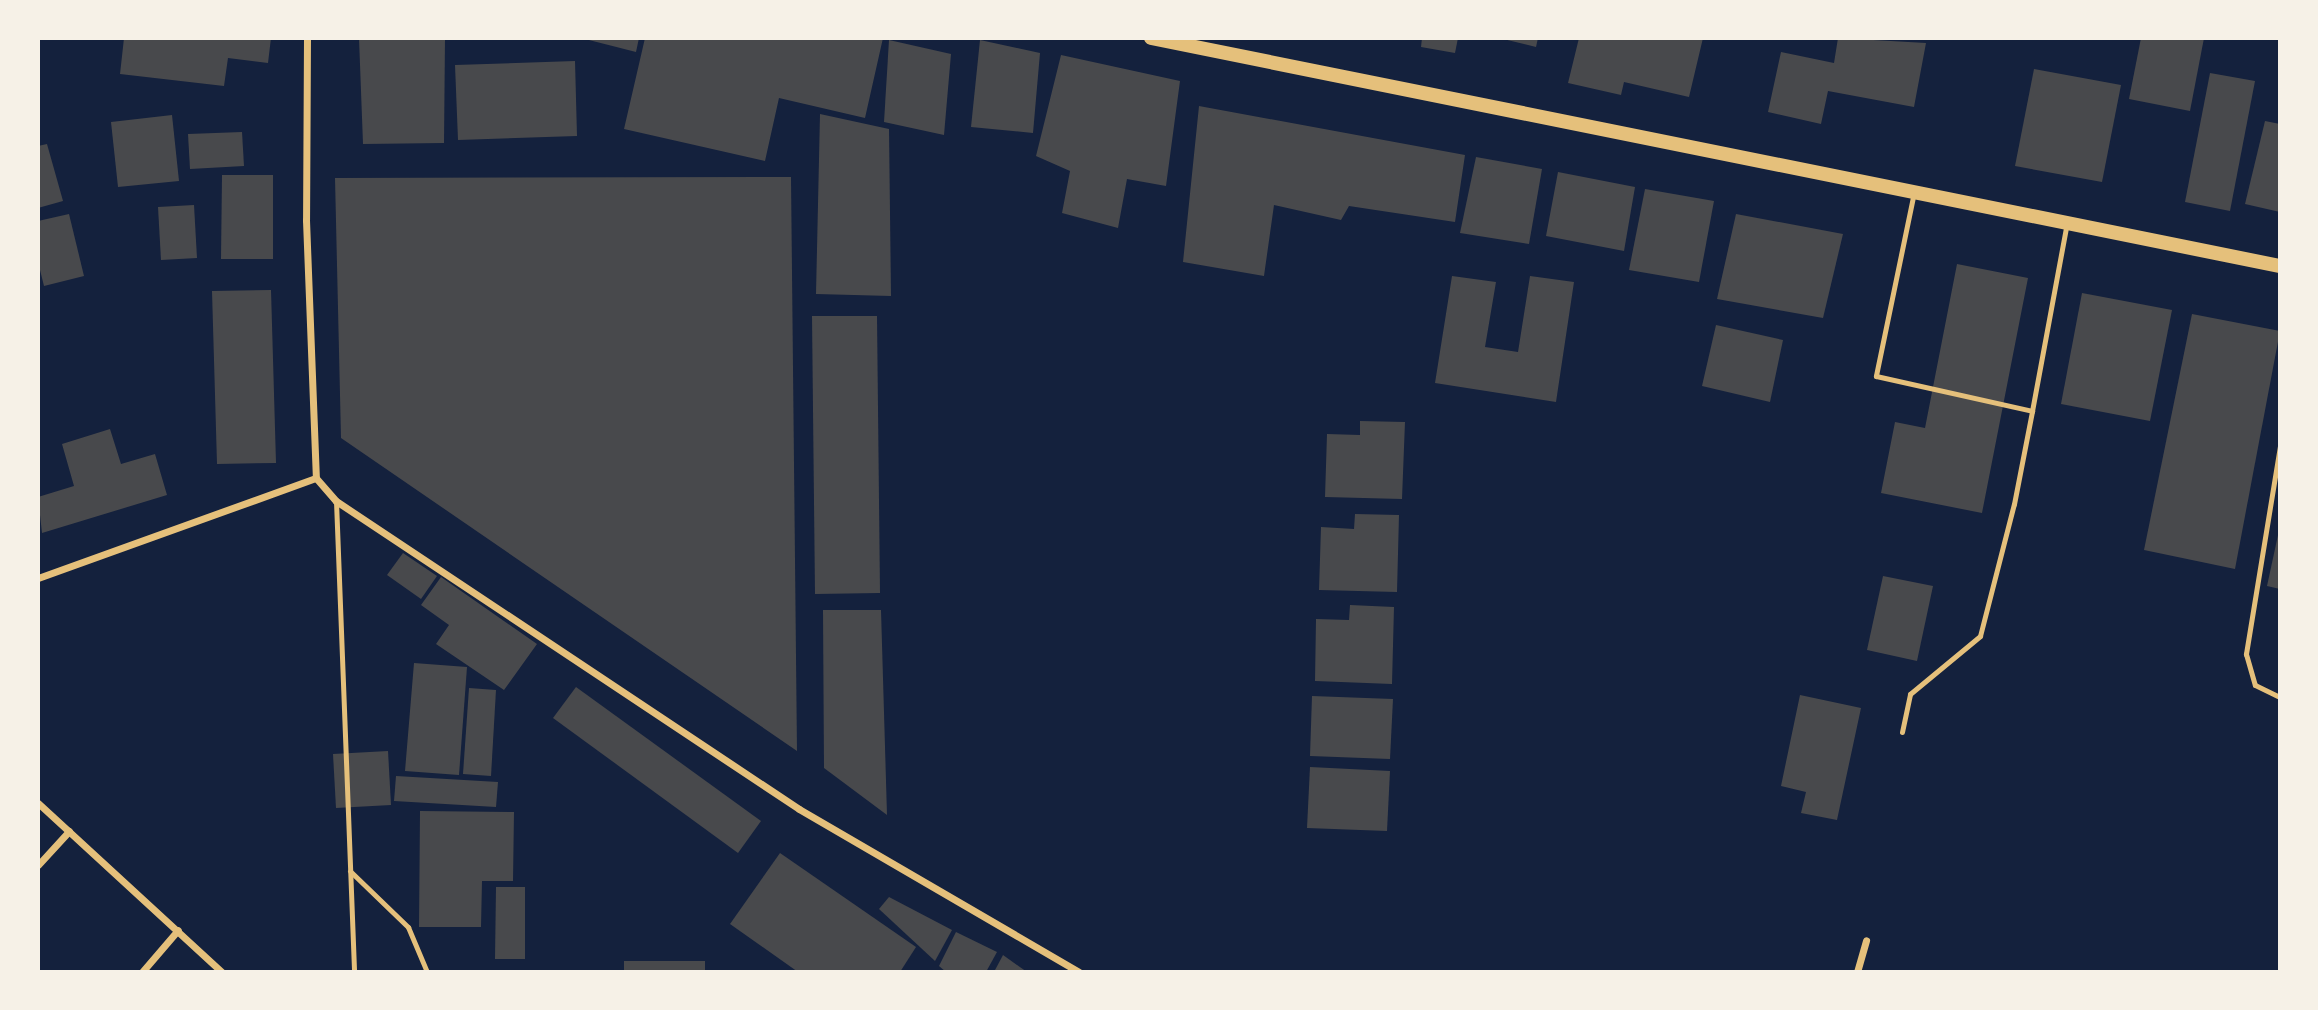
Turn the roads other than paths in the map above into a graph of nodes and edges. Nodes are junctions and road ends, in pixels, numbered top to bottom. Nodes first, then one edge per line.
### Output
1 (307, 38) edge
2 (1151, 38) edge
3 (1914, 192) junction
4 (2067, 223) junction
5 (2280, 266) edge
6 (2032, 411) junction
7 (2280, 446) edge
8 (316, 478) junction
9 (336, 501) junction
10 (38, 578) edge
11 (2280, 697) edge
12 (1902, 732) dead end
13 (38, 803) edge
14 (69, 831) junction
15 (38, 865) edge
16 (350, 871) junction
17 (178, 930) junction
18 (1866, 940) dead end
19 (142, 971) edge
20 (222, 971) edge
21 (354, 971) edge
22 (427, 971) edge
23 (1079, 971) edge
24 (1857, 971) edge

1 - 8 street
2 - 3 main road
3 - 4 main road
3 - 6 lane
4 - 5 main road
4 - 6 lane
6 - 12 lane
7 - 11 lane
8 - 9 street
8 - 10 street
9 - 16 lane
9 - 23 street
13 - 14 street
14 - 15 street
14 - 17 street
16 - 21 lane
16 - 22 lane
17 - 19 street
17 - 20 street
18 - 24 street

